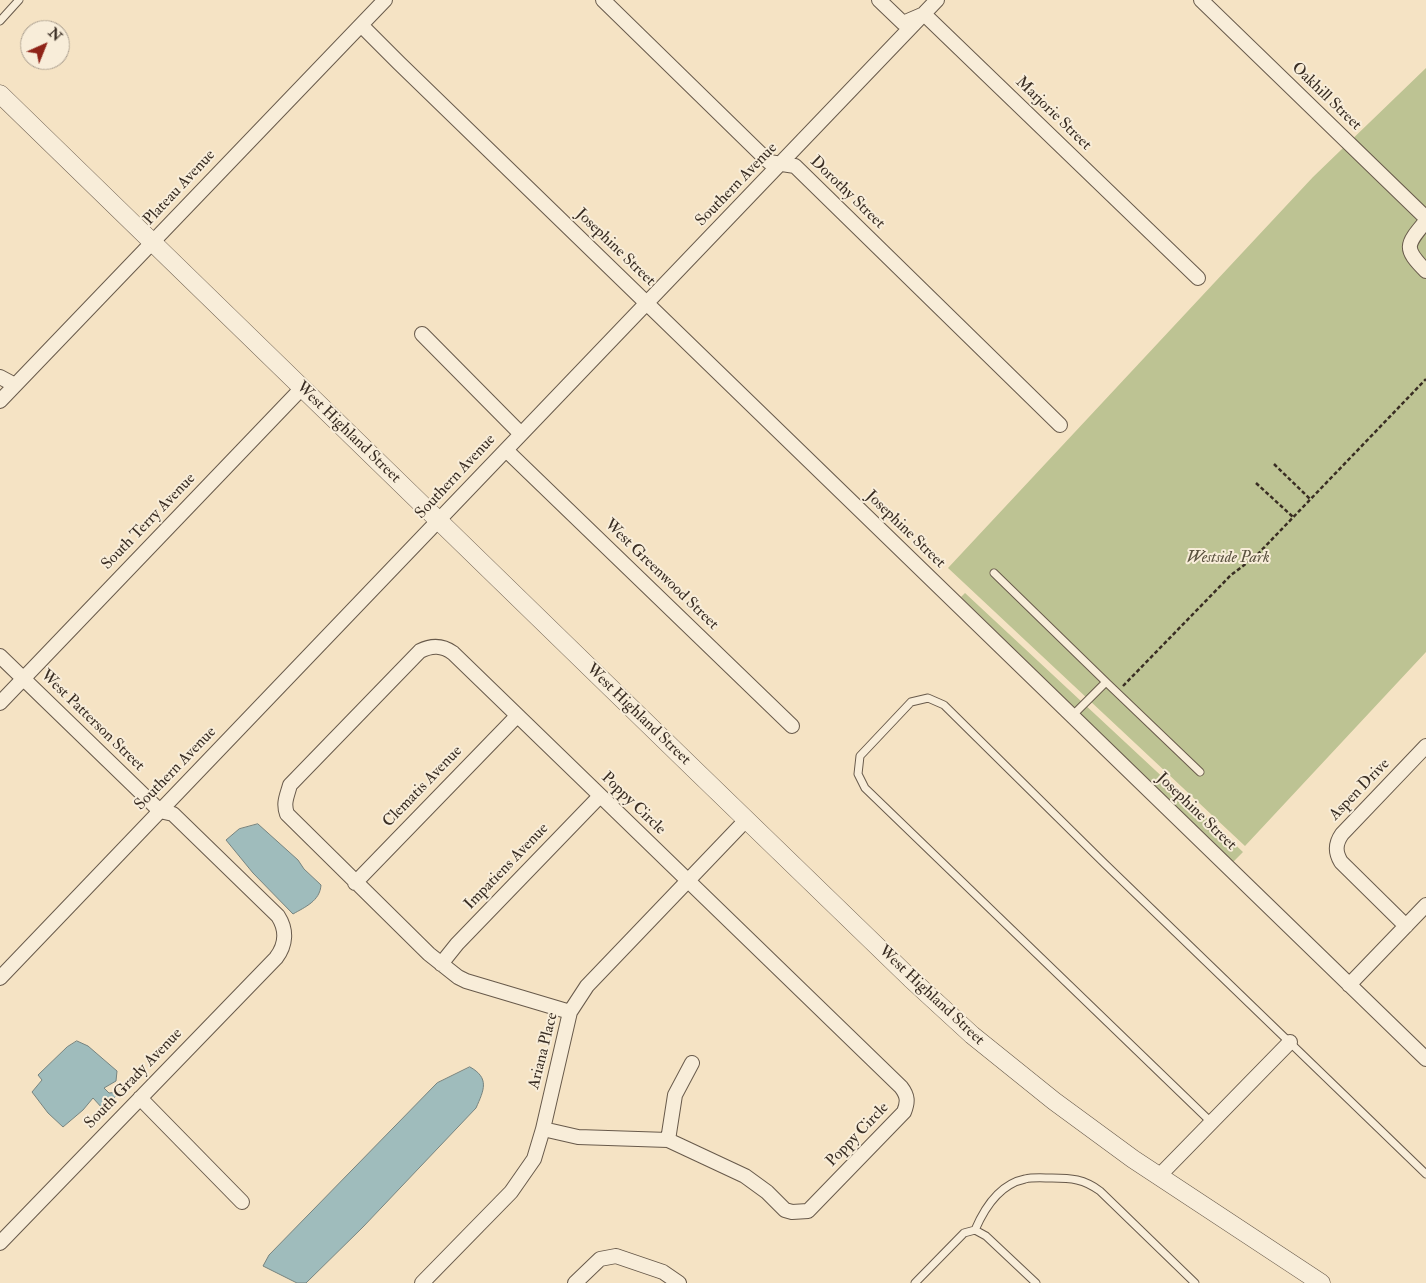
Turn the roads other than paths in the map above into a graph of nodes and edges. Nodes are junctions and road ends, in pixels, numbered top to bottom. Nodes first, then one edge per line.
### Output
1 (19, 0) edge
2 (385, 0) edge
3 (603, 0) edge
4 (879, 0) edge
5 (937, 0) edge
6 (1201, 0) edge
7 (924, 14) junction
8 (0, 21) edge
9 (361, 25) junction
10 (0, 94) edge
11 (782, 163) junction
12 (1426, 220) edge
13 (152, 243) junction
14 (1426, 271) edge
15 (1198, 278) dead end
16 (647, 303) junction
17 (422, 334) dead end
18 (0, 377) edge
19 (15, 385) junction
20 (301, 389) junction
21 (0, 401) edge
22 (1060, 425) dead end
23 (521, 434) junction
24 (506, 450) junction
25 (439, 521) junction
26 (994, 573) dead end
27 (0, 656) edge
28 (23, 678) junction
29 (1106, 682) junction
30 (0, 703) edge
31 (517, 716) junction
32 (1072, 716) junction
33 (792, 726) dead end
34 (1426, 746) edge
35 (1200, 772) dead end
36 (600, 796) junction
37 (160, 811) junction
38 (746, 820) junction
39 (687, 881) junction
40 (355, 883) junction
41 (1426, 905) edge
42 (1406, 926) junction
43 (284, 935) joint
44 (441, 964) junction
45 (0, 978) edge
46 (1350, 986) junction
47 (570, 1012) junction
48 (1290, 1042) junction
49 (1426, 1060) edge
50 (692, 1063) dead end
51 (140, 1098) junction
52 (1212, 1122) junction
53 (543, 1129) junction
54 (668, 1140) junction
55 (1426, 1174) edge
56 (1159, 1176) junction
57 (242, 1202) dead end
58 (975, 1230) junction
59 (2, 1238) edge
60 (422, 1283) edge
61 (575, 1283) edge
62 (679, 1283) edge
63 (915, 1283) edge
64 (1036, 1283) edge
65 (1195, 1283) edge
66 (1321, 1283) edge

1 - 8 lane
2 - 9 street, Plateau Avenue
3 - 11 street, Dorothy Street
4 - 7 street
5 - 7 street, Southern Avenue
6 - 12 street, Oakhill Street
7 - 11 street, Southern Avenue
7 - 15 street, Marjorie Street
9 - 13 street, Plateau Avenue
9 - 16 street, Josephine Street
10 - 13 street, West Highland Street
11 - 16 street, Southern Avenue
11 - 22 street, Dorothy Street
12 - 14 street, Oakhill Street
13 - 19 street, Plateau Avenue
13 - 20 street, West Highland Street
16 - 23 street, Southern Avenue
16 - 32 street, Josephine Street
17 - 23 street
18 - 19 street
19 - 21 street, Plateau Avenue
20 - 25 street, West Highland Street
20 - 28 street, South Terry Avenue
23 - 24 street, Southern Avenue
24 - 25 street, Southern Avenue
24 - 33 street, West Greenwood Street
25 - 37 street, Southern Avenue
25 - 38 street, West Highland Street
26 - 29 lane
27 - 28 street, West Patterson Street
28 - 30 street, South Terry Avenue
28 - 37 street, West Patterson Street
29 - 32 lane
29 - 35 lane
31 - 36 street, Poppy Circle
31 - 40 street, Clematis Avenue
31 - 40 street, Poppy Circle
32 - 46 street, Josephine Street
34 - 42 street, Aspen Drive
36 - 39 street, Poppy Circle
36 - 44 street, Impatiens Avenue
37 - 43 street, West Patterson Street
37 - 45 street, Southern Avenue
38 - 39 street, Ariana Place
38 - 56 street, West Highland Street
39 - 47 street, Ariana Place
39 - 54 street, Poppy Circle
40 - 44 street, Poppy Circle
41 - 42 street
42 - 46 street
43 - 51 street, South Grady Avenue
44 - 47 street, Poppy Circle
46 - 49 street, Josephine Street
47 - 53 street, Ariana Place
48 - 52 street
48 - 52 lane
48 - 55 lane
50 - 54 street
51 - 57 street
51 - 59 street, South Grady Avenue
52 - 56 street
53 - 54 street, Poppy Circle
53 - 60 street, Ariana Place
56 - 66 street, West Highland Street
58 - 63 lane
58 - 64 lane
58 - 65 lane
61 - 62 street

